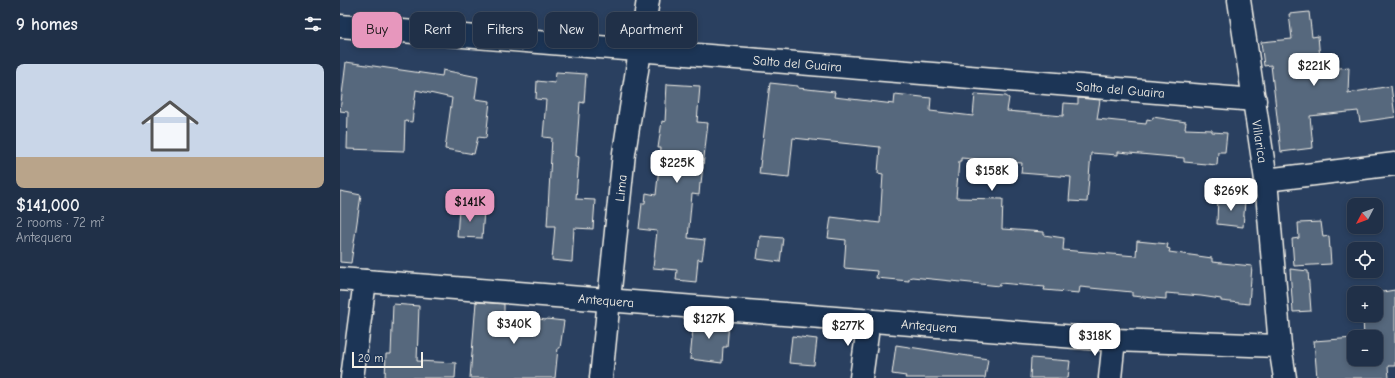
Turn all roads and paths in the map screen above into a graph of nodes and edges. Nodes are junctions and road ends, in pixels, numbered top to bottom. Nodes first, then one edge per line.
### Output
1 (648, 0) edge
2 (1239, 0) edge
3 (340, 26) edge
4 (639, 51) junction
5 (1255, 100) junction
6 (1395, 164) edge
7 (1266, 180) junction
8 (340, 279) edge
9 (365, 281) junction
10 (610, 300) junction
11 (869, 320) junction
12 (1114, 340) junction
13 (1280, 346) junction
14 (352, 378) edge
15 (601, 378) edge
16 (862, 378) edge
17 (1110, 378) edge
18 (1285, 378) edge

1 - 4 street, Lima
2 - 5 street, Villarica
3 - 4 street, Salto del Guaira
4 - 5 street, Salto del Guaira
4 - 10 street, Lima
5 - 7 street, Villarica
6 - 7 street
7 - 13 street, Villarica
8 - 9 street, Antequera
9 - 10 street, Antequera
9 - 14 street
10 - 11 street, Antequera
10 - 15 street, Lima
11 - 12 street, Antequera
11 - 16 street
12 - 13 street, Antequera
12 - 17 street
13 - 18 street, Villarica

